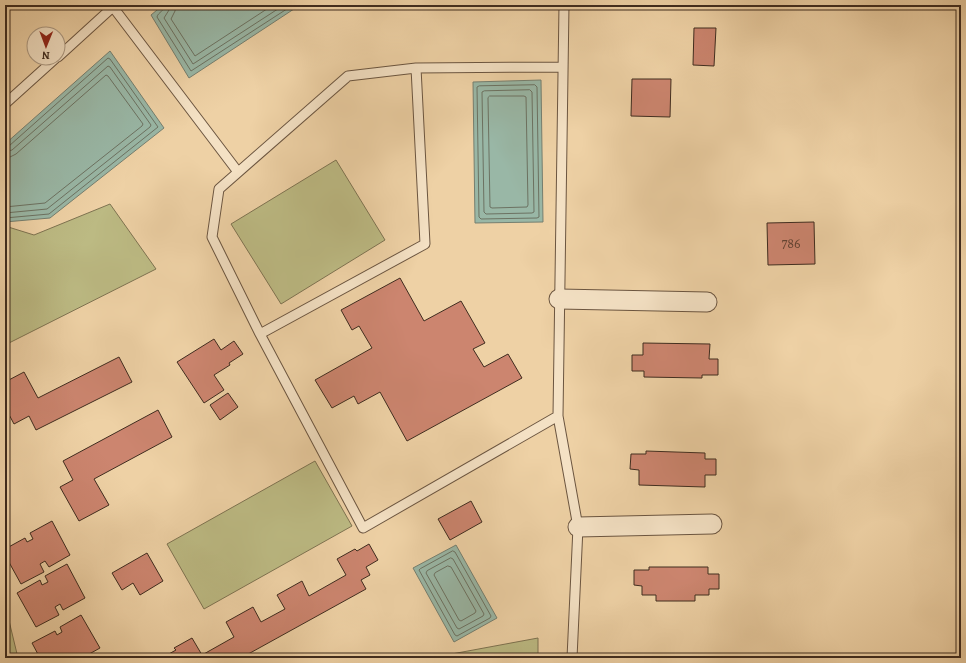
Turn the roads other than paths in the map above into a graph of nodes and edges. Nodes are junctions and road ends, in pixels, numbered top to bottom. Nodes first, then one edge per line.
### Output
1 (564, 5) edge
2 (114, 6) edge
3 (66, 49) edge
4 (47, 66) edge
5 (416, 68) junction
6 (563, 68) junction
7 (5, 104) edge
8 (238, 172) junction
9 (559, 299) junction
10 (707, 302) dead end
11 (260, 334) junction
12 (558, 416) junction
13 (712, 524) dead end
14 (578, 527) junction
15 (572, 658) edge

1 - 6 lane
2 - 3 lane
2 - 8 lane
4 - 7 lane
5 - 6 lane
5 - 8 lane
5 - 11 lane
6 - 9 lane
8 - 11 lane
9 - 10 street
9 - 12 lane
11 - 12 lane
12 - 14 lane
13 - 14 street
14 - 15 lane

